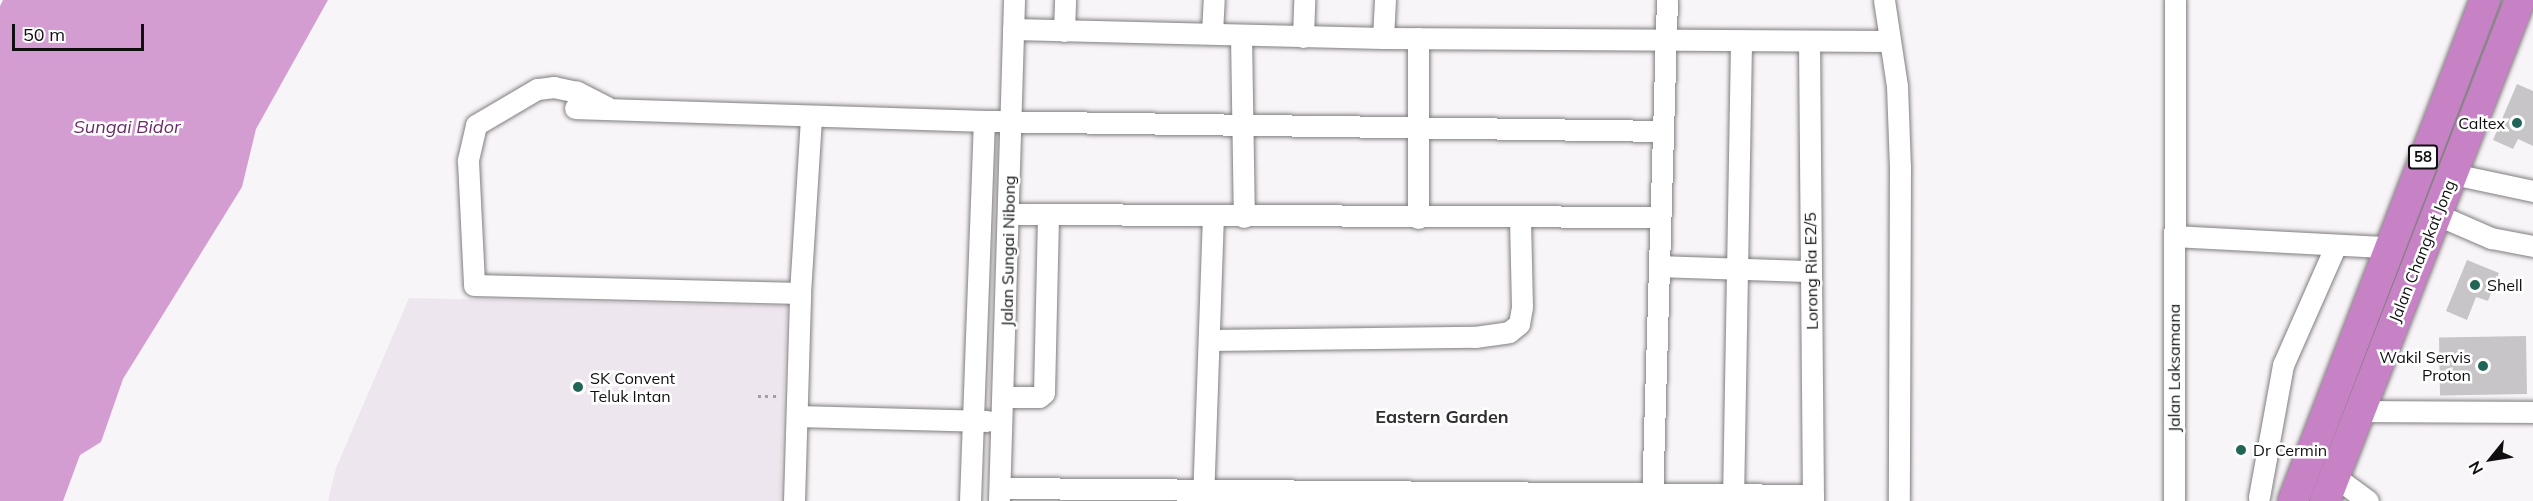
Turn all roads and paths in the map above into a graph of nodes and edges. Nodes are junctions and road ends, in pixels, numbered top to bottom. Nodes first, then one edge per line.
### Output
1 (1014, 0) edge
2 (1065, 0) edge
3 (1214, 0) edge
4 (1304, 0) edge
5 (1385, 0) edge
6 (1667, 0) edge
7 (1884, 0) edge
8 (2175, 0) edge
9 (2485, 0) edge
10 (2520, 0) edge
11 (1012, 29) junction
12 (1064, 31) junction
13 (1212, 33) junction
14 (1241, 35) junction
15 (1303, 37) junction
16 (1383, 38) junction
17 (1418, 38) junction
18 (1665, 39) junction
19 (1741, 40) junction
20 (1809, 41) junction
21 (1889, 41) junction
22 (575, 108) dead end
23 (611, 110) junction
24 (811, 117) junction
25 (984, 121) junction
26 (1010, 121) junction
27 (1242, 124) junction
28 (1418, 127) junction
29 (1663, 131) junction
30 (2453, 174) junction
31 (2533, 191) edge
32 (1009, 214) junction
33 (1048, 214) junction
34 (2438, 215) junction
35 (1660, 217) junction
36 (1213, 218) junction
37 (1244, 218) junction
38 (1418, 218) junction
39 (1520, 218) junction
40 (2174, 236) junction
41 (2336, 244) junction
42 (2533, 246) edge
43 (2387, 247) junction
44 (1659, 266) junction
45 (1738, 269) junction
46 (1811, 271) junction
47 (800, 293) junction
48 (1211, 340) junction
49 (2387, 340) junction
50 (1004, 397) junction
51 (2329, 402) junction
52 (2359, 411) junction
53 (2533, 412) edge
54 (796, 416) junction
55 (974, 421) junction
56 (1003, 422) junction
57 (2330, 488) edge
58 (1000, 494) edge
59 (1042, 495) edge
60 (1122, 496) edge
61 (1203, 497) edge
62 (2259, 497) dead end
63 (1653, 498) edge
64 (1734, 498) edge
65 (1813, 498) edge
66 (794, 501) edge
67 (970, 501) edge
68 (1899, 501) edge
69 (2174, 501) edge
70 (2293, 501) edge
71 (2368, 501) edge

1 - 11 street, Jalan Sungai Nibong
2 - 12 street
3 - 13 street
4 - 15 street
5 - 16 street
6 - 18 street
7 - 21 street
8 - 40 street, Jalan Laksamana
9 - 43 highway, Jalan Changkat Jong / 58
10 - 30 highway, Jalan Changkat Jong / 58
11 - 12 street
11 - 26 street, Jalan Sungai Nibong
12 - 13 street
13 - 14 street
14 - 15 street
14 - 27 street
15 - 16 street
16 - 17 street
17 - 18 street
17 - 28 street
18 - 19 street
18 - 29 street
19 - 20 street
19 - 45 street
20 - 21 street
20 - 46 street, Lorong Ria E2/5
21 - 68 street
22 - 23 street
23 - 24 street
23 - 47 street
24 - 25 street
24 - 47 street
25 - 26 street
25 - 55 street
26 - 27 street
26 - 32 street, Jalan Sungai Nibong
27 - 28 street
27 - 37 street
28 - 29 street
28 - 38 street
29 - 35 street
30 - 31 street
30 - 34 highway, Jalan Changkat Jong / 58
32 - 33 street
32 - 50 street, Jalan Sungai Nibong
33 - 36 street
33 - 50 street
34 - 42 street
34 - 49 highway, Jalan Changkat Jong / 58
35 - 39 street
35 - 44 street
36 - 37 street
36 - 48 street
37 - 38 street
38 - 39 street
39 - 48 street
40 - 41 street
40 - 69 street, Jalan Laksamana
41 - 43 street
41 - 62 street
43 - 51 highway, Jalan Changkat Jong / 58
44 - 45 street
44 - 63 street
45 - 46 street
45 - 64 street
46 - 65 street, Lorong Ria E2/5
47 - 54 street
48 - 61 street
49 - 51 highway
49 - 52 highway, Jalan Changkat Jong / 58
50 - 56 street, Jalan Sungai Nibong
51 - 70 highway, Jalan Changkat Jong / 58
52 - 53 street
52 - 57 highway, Jalan Changkat Jong / 58
54 - 55 street
54 - 66 street
55 - 56 street
55 - 67 street
56 - 58 street, Jalan Sungai Nibong
57 - 71 street
58 - 59 street
59 - 60 street
60 - 61 street
61 - 63 street
63 - 64 street
64 - 65 street

